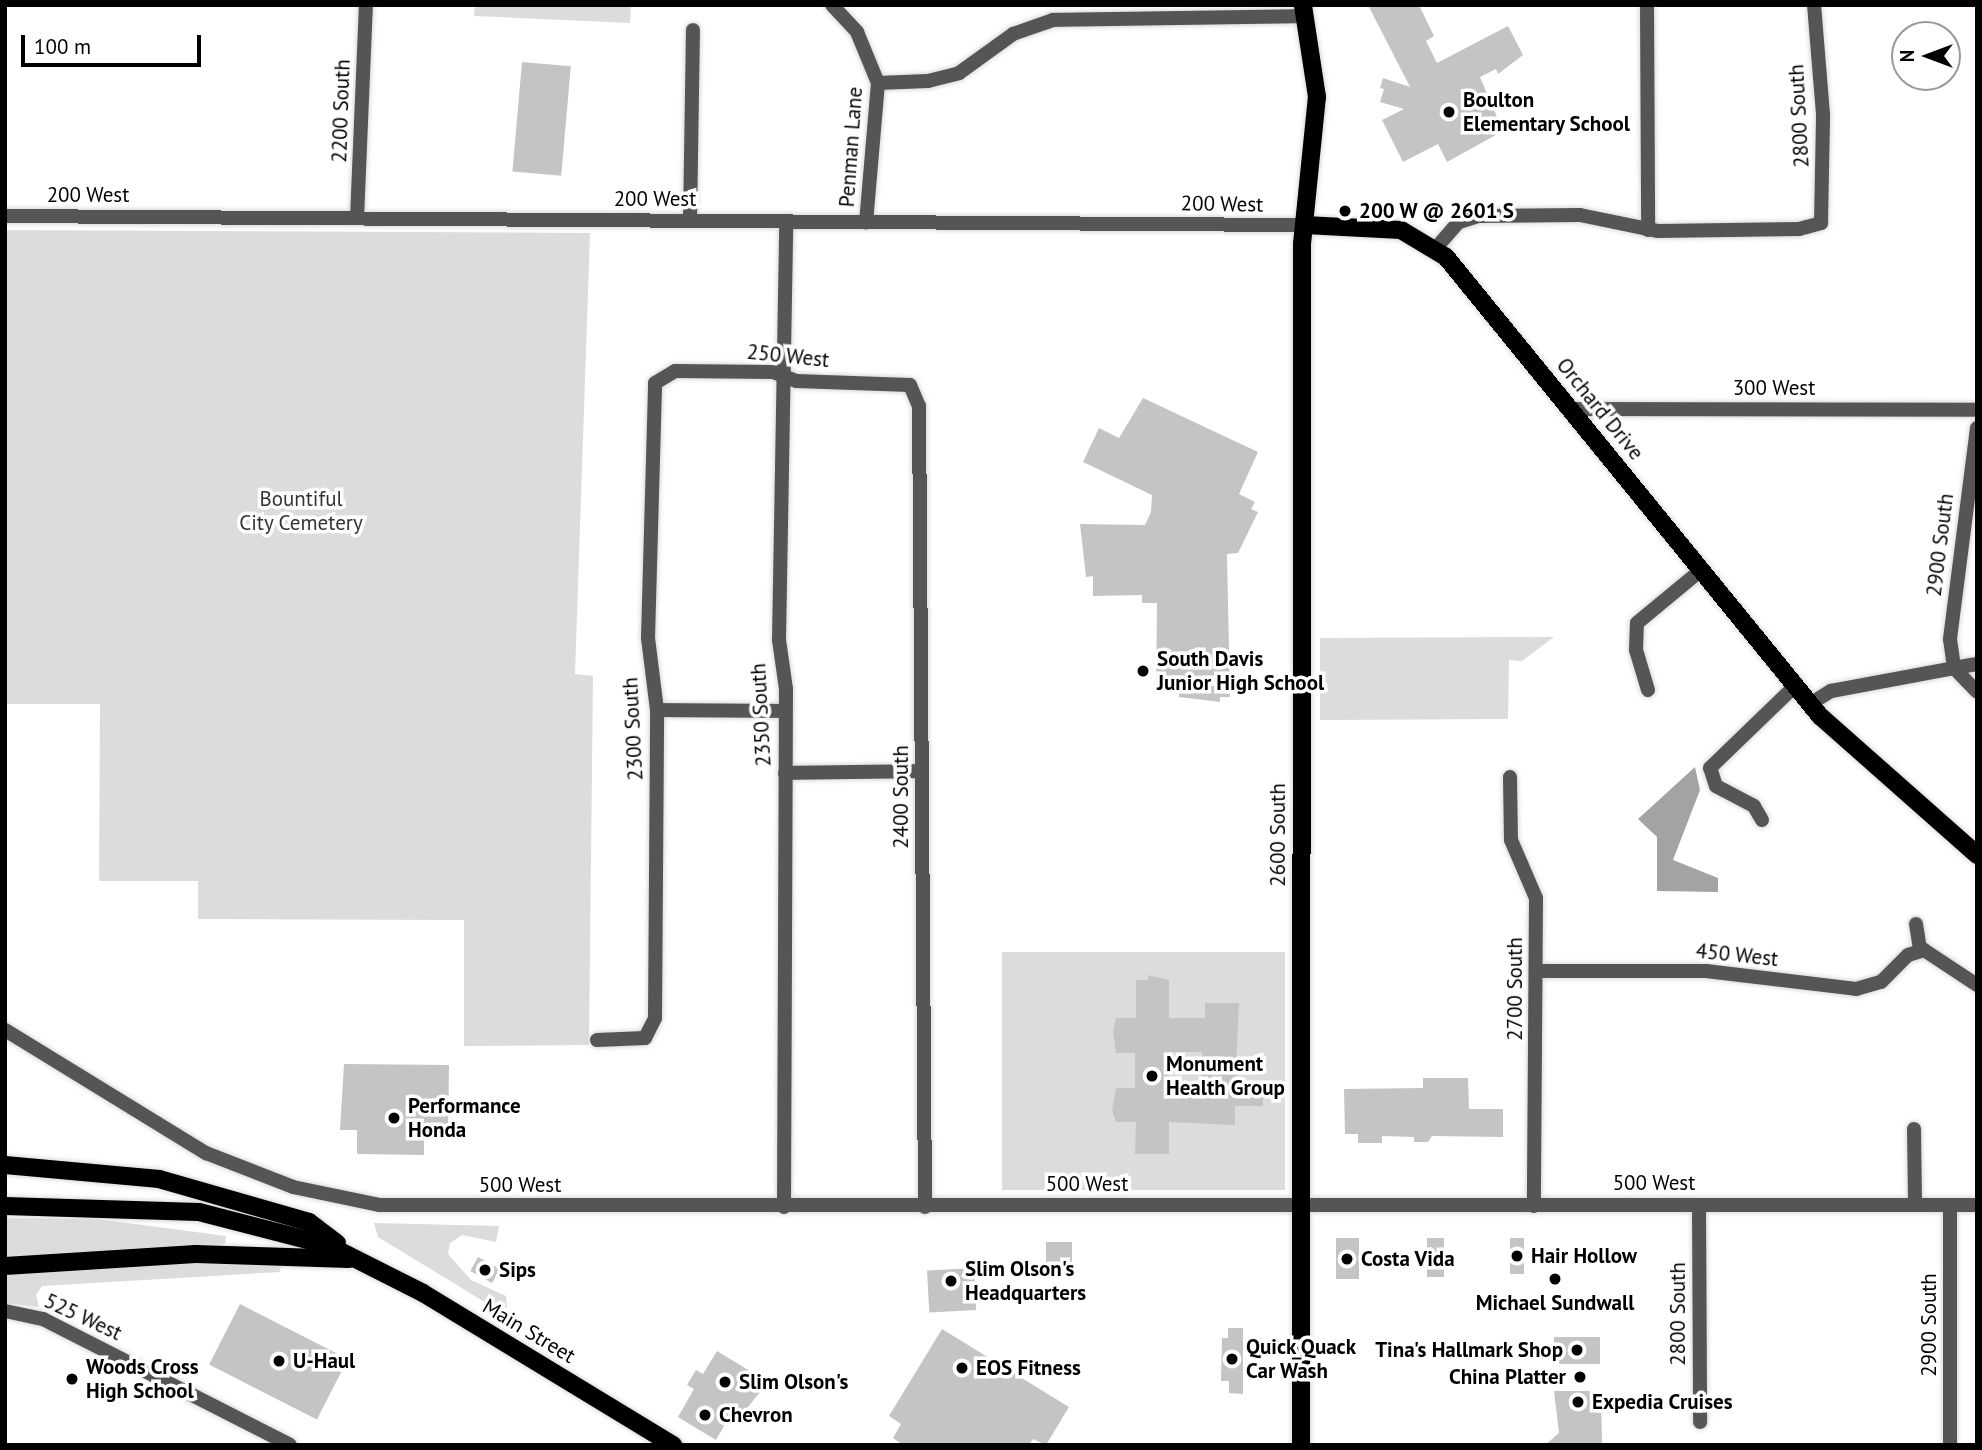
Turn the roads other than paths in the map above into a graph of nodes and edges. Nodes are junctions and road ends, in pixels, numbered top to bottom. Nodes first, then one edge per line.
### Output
1 (366, 5) edge
2 (832, 5) edge
3 (1647, 5) edge
4 (1814, 5) edge
5 (1304, 11) edge
6 (1069, 12) edge
7 (693, 30) dead end
8 (878, 83) junction
9 (5, 216) edge
10 (357, 218) junction
11 (690, 220) junction
12 (786, 221) junction
13 (866, 222) junction
14 (1305, 225) junction
15 (1648, 230) junction
16 (1436, 248) junction
17 (784, 376) junction
18 (658, 378) joint
19 (914, 388) joint
20 (1571, 409) junction
21 (1977, 410) edge
22 (1977, 428) edge
23 (1701, 569) junction
24 (1977, 664) edge
25 (1954, 668) junction
26 (1795, 686) junction
27 (1647, 690) dead end
28 (1977, 692) edge
29 (1811, 704) junction
30 (657, 710) junction
31 (785, 711) junction
32 (922, 771) junction
33 (785, 773) junction
34 (1510, 777) dead end
35 (1762, 820) dead end
36 (1977, 855) edge
37 (1916, 924) dead end
38 (1920, 950) junction
39 (1536, 971) junction
40 (1977, 985) edge
41 (5, 1030) edge
42 (597, 1040) dead end
43 (1914, 1129) dead end
44 (5, 1165) edge
45 (1699, 1205) junction
46 (1915, 1205) junction
47 (1950, 1205) junction
48 (1977, 1205) edge
49 (5, 1206) edge
50 (1301, 1206) junction
51 (1534, 1206) junction
52 (785, 1207) junction
53 (925, 1207) junction
54 (359, 1260) junction
55 (5, 1266) edge
56 (5, 1311) edge
57 (1700, 1423) dead end
58 (290, 1445) edge
59 (673, 1445) edge
60 (1301, 1445) edge
61 (1950, 1445) edge

1 - 10 street, 2200 South
2 - 8 street, Penman Lane
3 - 15 street
4 - 15 street, 2800 South
5 - 6 street
5 - 14 main road
6 - 8 street
7 - 11 street
8 - 13 street, Penman Lane
9 - 10 street, 200 West
10 - 11 street, 200 West
11 - 12 street, 200 West
12 - 13 street, 200 West
12 - 17 street, 2350 South
13 - 14 street, 200 West
14 - 16 main road, Orchard Drive
14 - 50 main road, 2600 South
15 - 16 street
16 - 20 main road, Orchard Drive
17 - 18 street, 250 West
17 - 19 street, 250 West
17 - 31 street, 2350 South
18 - 30 street, 2300 South
19 - 32 street, 2400 South
20 - 21 street, 300 West
20 - 23 main road, Orchard Drive
22 - 25 street, 2900 South
23 - 26 main road, Orchard Drive
23 - 27 street
24 - 25 street
25 - 28 street
25 - 29 street
26 - 29 main road, Orchard Drive
26 - 35 street
29 - 36 main road, Orchard Drive
30 - 31 street
30 - 42 street, 2300 South
31 - 33 street, 2350 South
32 - 33 street
32 - 53 street, 2400 South
33 - 52 street, 2350 South
34 - 39 street, 2700 South
37 - 38 street
38 - 39 street, 450 West
38 - 40 street
39 - 51 street, 2700 South
41 - 52 street, 500 West
43 - 46 street
44 - 54 main road
45 - 46 street, 500 West
45 - 51 street, 500 West
45 - 57 street, 2800 South
46 - 47 street, 500 West
47 - 48 street, 500 West
47 - 61 street, 2900 South
49 - 54 main road
50 - 51 street, 500 West
50 - 53 street, 500 West
50 - 60 main road, 2600 South
52 - 53 street, 500 West
54 - 55 main road
54 - 59 main road, Main Street
56 - 58 street, 525 West

